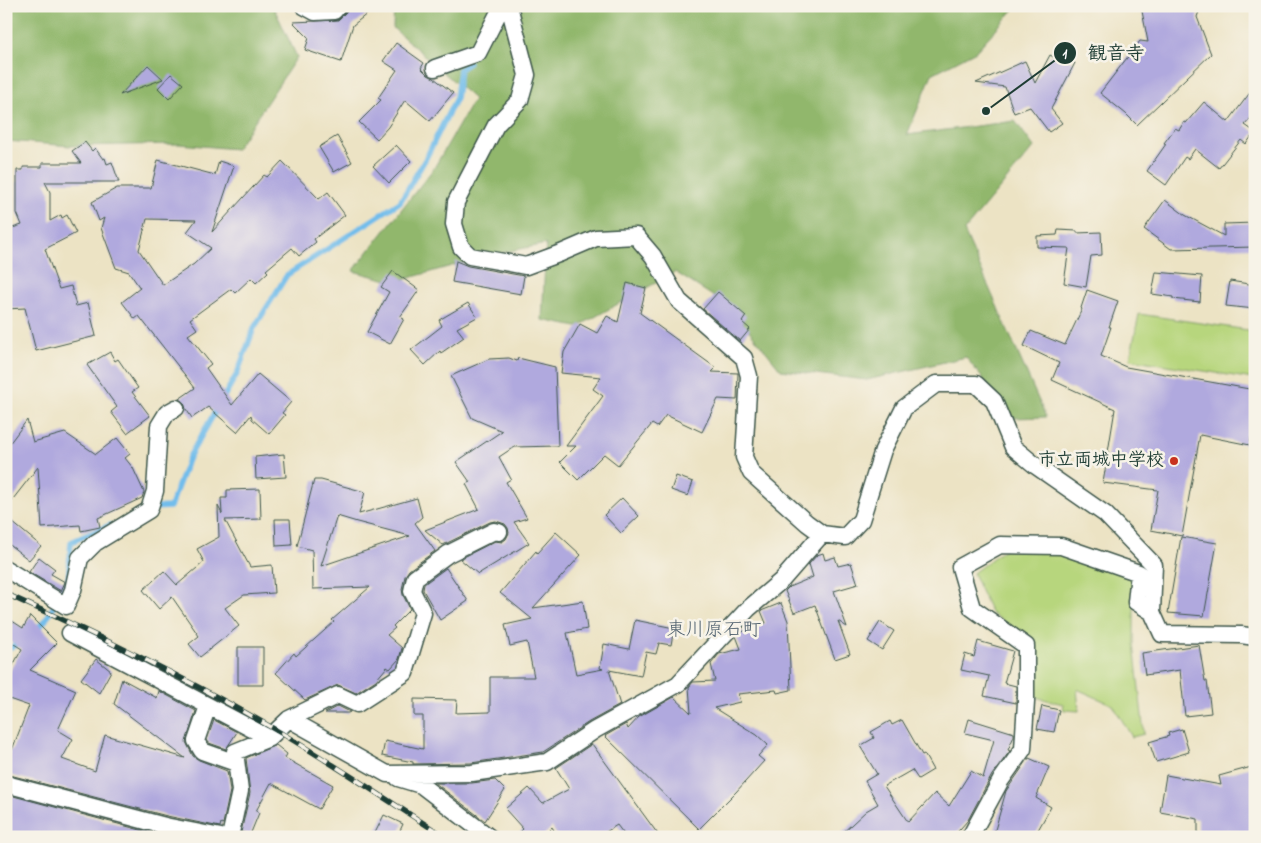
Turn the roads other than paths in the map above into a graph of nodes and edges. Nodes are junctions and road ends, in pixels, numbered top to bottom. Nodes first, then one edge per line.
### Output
1 (304, 6) edge
2 (338, 6) edge
3 (502, 6) edge
4 (509, 6) edge
5 (435, 68) dead end
6 (176, 408) dead end
7 (499, 532) dead end
8 (822, 534) junction
9 (6, 570) edge
10 (1152, 612) junction
11 (70, 633) dead end
12 (1255, 637) edge
13 (208, 706) junction
14 (289, 719) junction
15 (269, 738) junction
16 (236, 763) junction
17 (387, 774) junction
18 (6, 784) edge
19 (219, 836) edge
20 (489, 837) edge
21 (970, 837) edge

1 - 2 street
3 - 5 street
4 - 8 street
6 - 9 street
7 - 14 street
8 - 10 street
8 - 17 street
10 - 12 street
10 - 21 street
11 - 13 street
13 - 15 street
13 - 16 street
14 - 15 street
14 - 17 street
15 - 16 street
16 - 19 street
17 - 20 street
18 - 19 street

